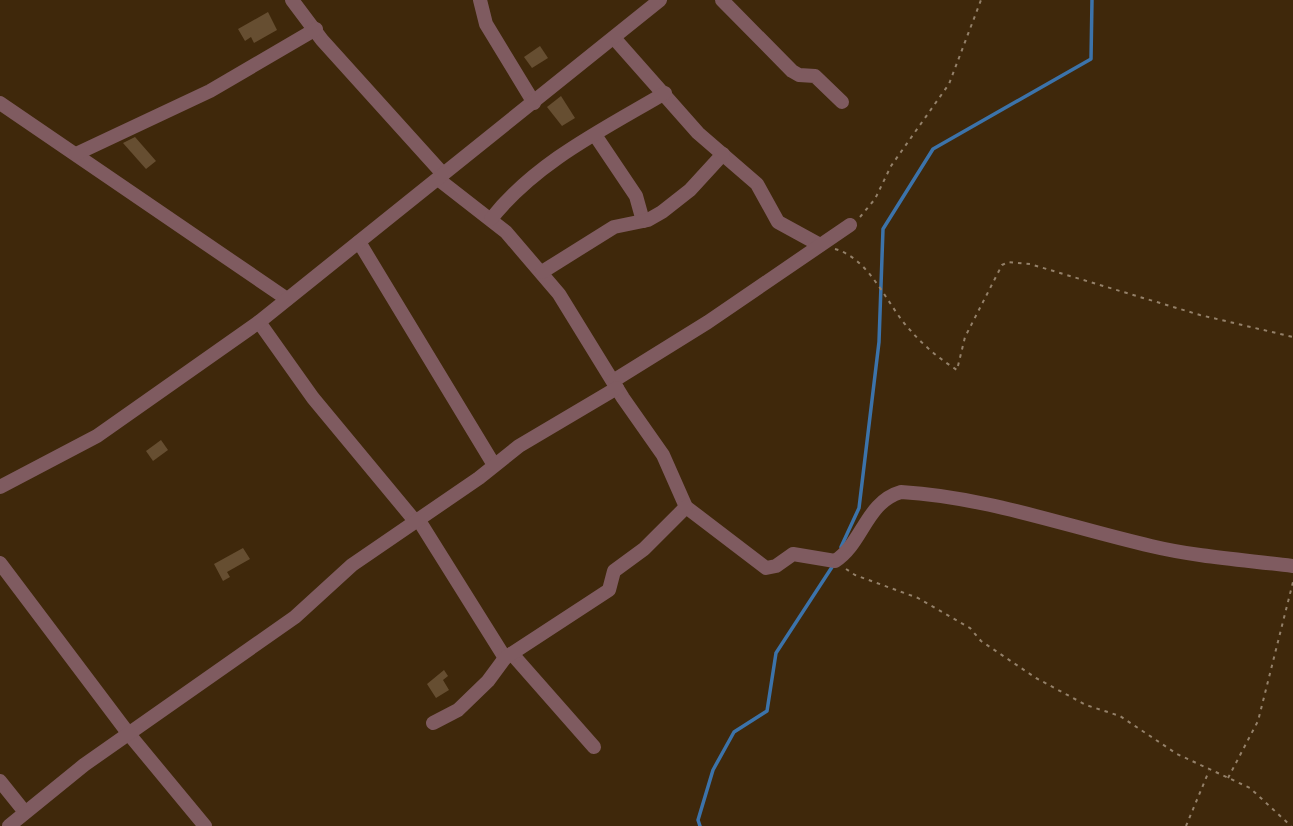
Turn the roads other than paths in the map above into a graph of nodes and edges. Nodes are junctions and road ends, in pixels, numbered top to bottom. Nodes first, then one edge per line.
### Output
1 (292, 0) edge
2 (480, 0) edge
3 (660, 0) edge
4 (723, 0) edge
5 (316, 29) junction
6 (614, 38) junction
7 (665, 93) junction
8 (842, 102) dead end
9 (0, 103) edge
10 (534, 103) junction
11 (595, 135) junction
12 (76, 154) junction
13 (723, 154) junction
14 (440, 176) junction
15 (491, 219) junction
16 (643, 220) junction
17 (850, 225) road end
18 (359, 242) junction
19 (820, 245) junction
20 (542, 272) junction
21 (287, 299) junction
22 (259, 322) junction
23 (615, 384) junction
24 (494, 466) junction
25 (0, 487) edge
26 (686, 508) junction
27 (416, 520) junction
28 (0, 563) edge
29 (1293, 566) edge
30 (509, 656) junction
31 (433, 723) dead end
32 (128, 733) junction
33 (594, 747) dead end
34 (0, 781) edge
35 (24, 811) junction
36 (9, 826) edge
37 (205, 826) edge

1 - 5 street
2 - 10 street
3 - 6 street
4 - 8 street
5 - 12 street
5 - 14 street
6 - 7 street
6 - 10 street
7 - 11 street
7 - 13 street
9 - 12 street
10 - 14 street
11 - 15 street
11 - 16 street
12 - 21 street
13 - 16 street
13 - 19 street
14 - 15 street
14 - 18 street
15 - 20 street
16 - 20 street
17 - 19 street
18 - 21 street
18 - 24 street
19 - 23 street
20 - 23 street
21 - 22 street
22 - 25 street
22 - 27 street
23 - 24 street
23 - 26 street
24 - 27 street
26 - 29 street
26 - 30 street
27 - 30 street
27 - 32 street
28 - 32 street
30 - 31 street
30 - 33 street
32 - 35 street
32 - 37 street
34 - 35 street
35 - 36 street

